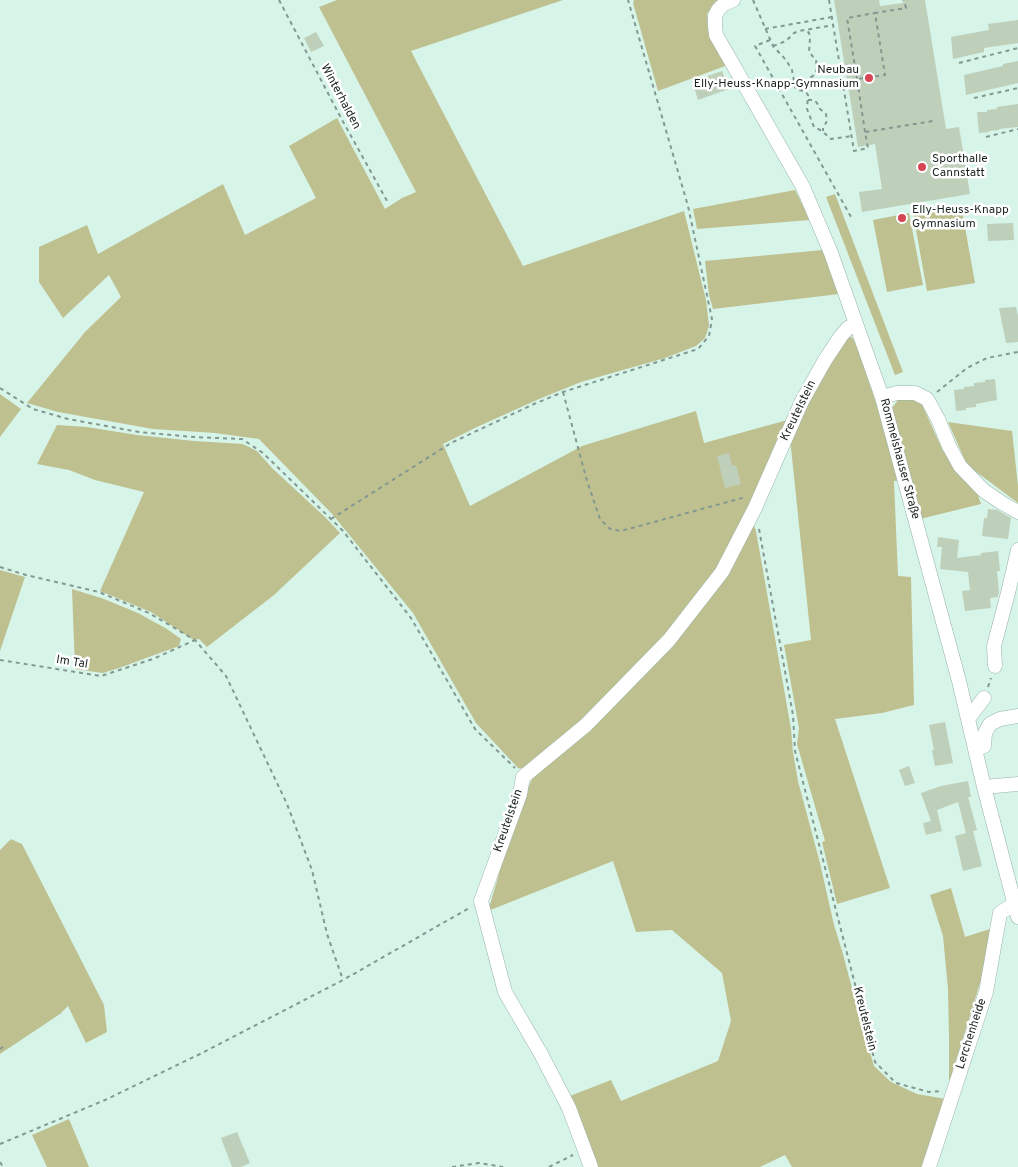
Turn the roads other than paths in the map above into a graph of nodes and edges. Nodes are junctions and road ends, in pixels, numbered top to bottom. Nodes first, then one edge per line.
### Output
1 (733, 0) edge
2 (856, 324) junction
3 (882, 397) junction
4 (1018, 512) edge
5 (1018, 550) edge
6 (995, 666) road end
7 (984, 698) road end
8 (1018, 716) edge
9 (968, 719) junction
10 (975, 749) junction
11 (1018, 784) edge
12 (984, 787) junction
13 (1016, 911) edge
14 (591, 1167) edge
15 (929, 1167) edge

1 - 2 street, Rommelshauser Straße
2 - 3 street, Rommelshauser Straße
2 - 14 street, Kreutelstein
3 - 4 street
3 - 9 street, Rommelshauser Straße
5 - 6 street
7 - 9 street
8 - 10 street
9 - 10 street, Rommelshauser Straße
10 - 12 street, Rommelshauser Straße
11 - 12 street
12 - 13 street, Rommelshauser Straße
13 - 15 street, Lerchenheide

